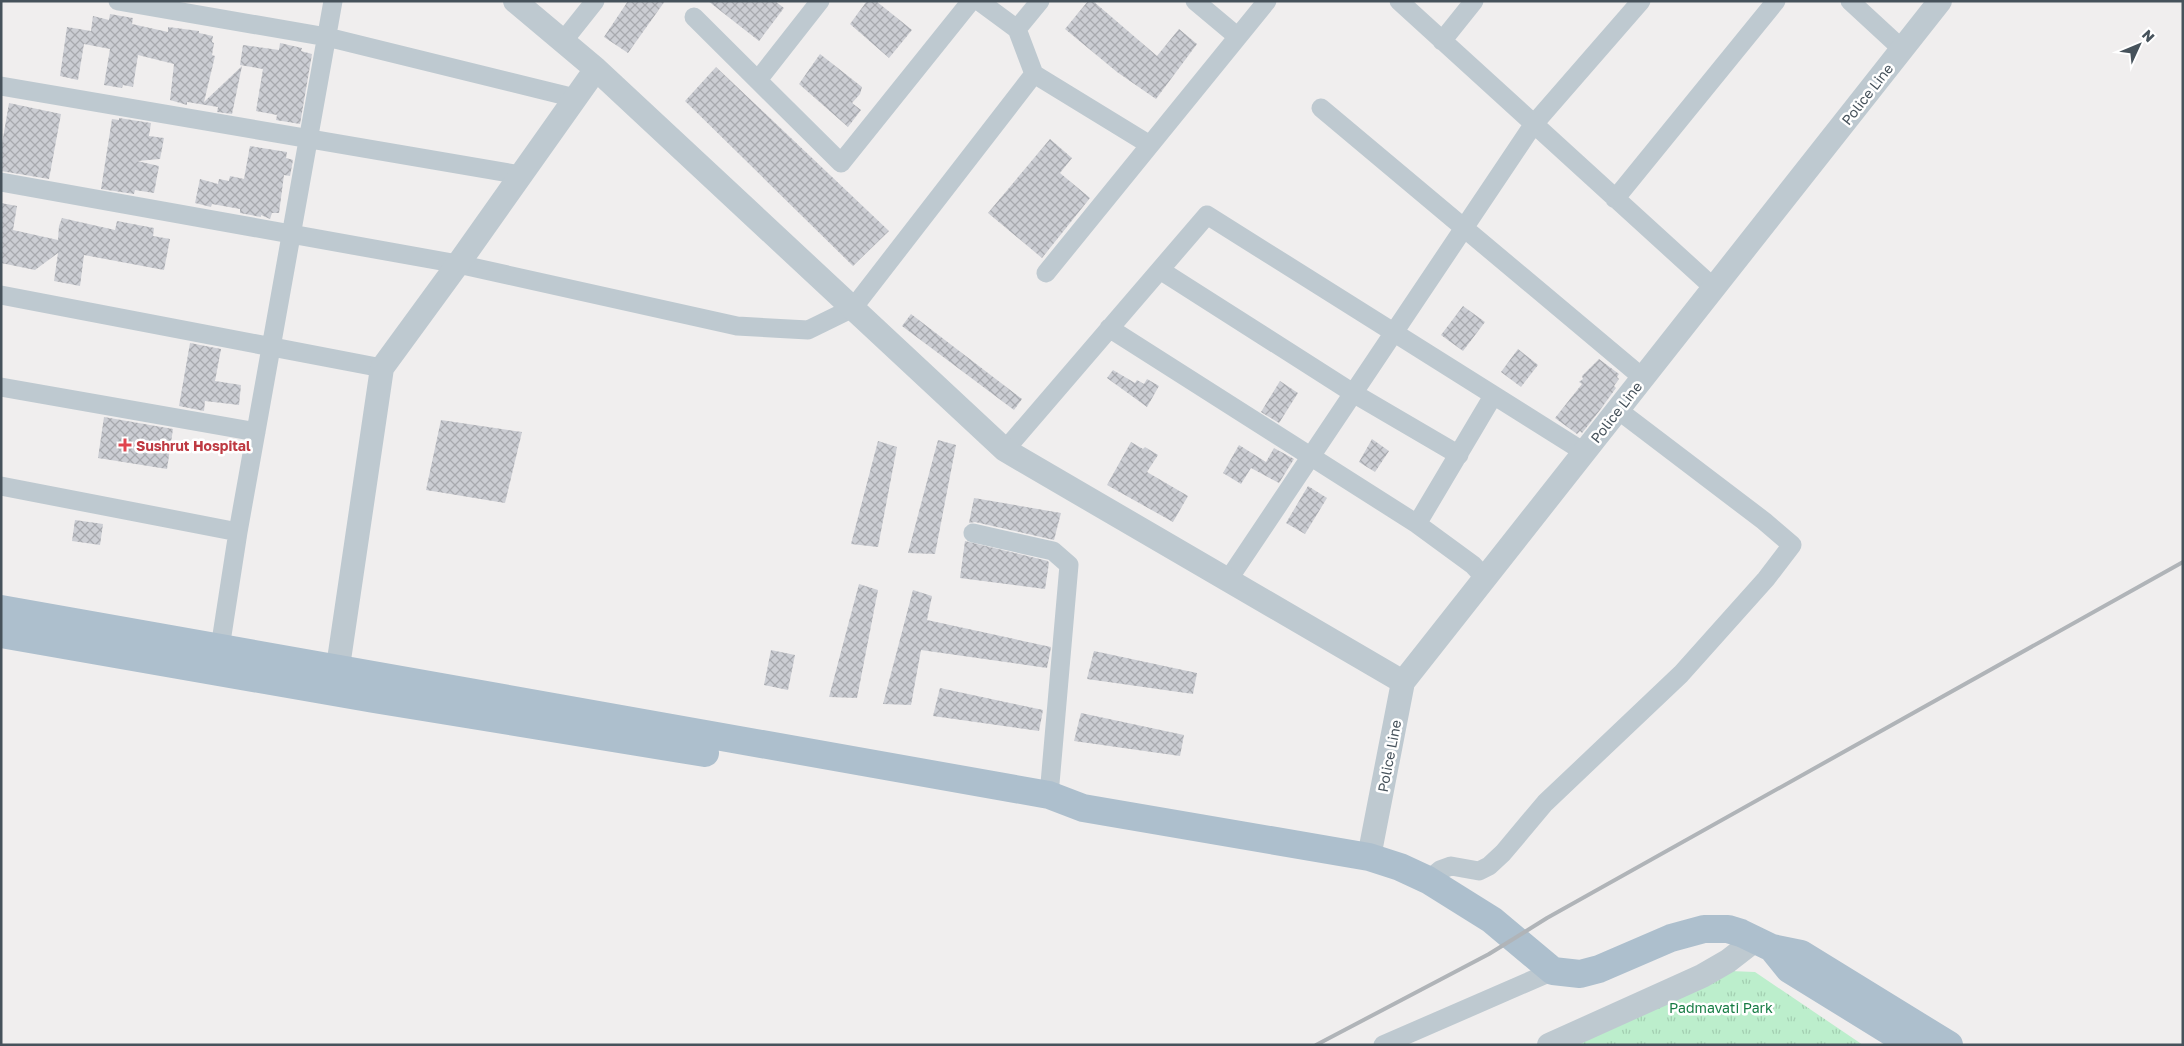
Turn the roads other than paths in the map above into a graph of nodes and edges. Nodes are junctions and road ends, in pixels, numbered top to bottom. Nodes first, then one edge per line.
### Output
1 (118, 1) edge
2 (334, 1) edge
3 (515, 1) edge
4 (594, 1) edge
5 (820, 1) edge
6 (972, 1) edge
7 (979, 1) edge
8 (1040, 1) edge
9 (1195, 1) edge
10 (1267, 1) edge
11 (1399, 1) edge
12 (1474, 1) edge
13 (1640, 1) edge
14 (1776, 1) edge
15 (1850, 1) edge
16 (1940, 1) edge
17 (694, 17) dead end
18 (1017, 30) junction
19 (327, 37) junction
20 (1238, 38) junction
21 (564, 40) junction
22 (1442, 41) junction
23 (1902, 49) junction
24 (596, 69) junction
25 (1034, 74) junction
26 (758, 80) junction
27 (1, 86) edge
28 (575, 98) junction
29 (1321, 108) dead end
30 (1533, 125) junction
31 (309, 140) junction
32 (1150, 145) junction
33 (521, 175) junction
34 (1, 182) edge
35 (1615, 199) junction
36 (1464, 228) junction
37 (292, 234) junction
38 (458, 264) junction
39 (1160, 270) junction
40 (1046, 273) dead end
41 (1714, 288) junction
42 (1, 295) edge
43 (853, 308) junction
44 (1109, 328) junction
45 (1393, 332) junction
46 (271, 346) junction
47 (382, 368) junction
48 (1643, 378) junction
49 (1, 387) edge
50 (1353, 393) junction
51 (1493, 396) junction
52 (1618, 410) junction
53 (256, 432) junction
54 (1005, 450) junction
55 (1584, 452) junction
56 (1459, 455) junction
57 (1310, 456) junction
58 (1, 486) edge
59 (1417, 524) junction
60 (238, 532) junction
61 (973, 533) dead end
62 (1485, 578) junction
63 (1228, 580) junction
64 (1, 608) edge
65 (1, 634) edge
66 (220, 648) junction
67 (336, 680) junction
68 (1403, 682) junction
69 (1049, 795) junction
70 (1083, 808) junction
71 (1369, 857) junction
72 (1428, 880) junction
73 (1764, 944) junction
74 (1553, 970) junction
75 (1383, 1045) edge
76 (1549, 1045) edge
77 (1912, 1045) edge
78 (1949, 1045) edge

1 - 19 street
2 - 19 street
3 - 21 street
4 - 21 street
5 - 26 street
6 - 26 street
7 - 18 street
8 - 18 street
9 - 20 street
10 - 20 street
11 - 22 street
12 - 22 street
13 - 30 street
14 - 35 street
15 - 23 street
16 - 23 street, Police Line
17 - 26 street
18 - 25 street
19 - 28 street
19 - 31 street
20 - 32 street
21 - 24 street
22 - 30 street
23 - 41 street, Police Line
24 - 28 street
24 - 43 street
25 - 32 street
25 - 43 street
27 - 31 street
28 - 33 street
29 - 36 street
30 - 35 street
30 - 36 street
31 - 33 street
31 - 37 street
32 - 40 street
33 - 38 street
34 - 37 street
35 - 41 street
36 - 45 street
36 - 48 street
37 - 38 street
37 - 46 street
38 - 43 street
38 - 47 street
39 - 44 street
39 - 45 street
39 - 50 street
41 - 48 street, Police Line
42 - 46 street
43 - 54 street
44 - 54 street
44 - 57 street
45 - 50 street
45 - 51 street
46 - 47 street
46 - 53 street
47 - 67 street
48 - 52 street, Police Line
49 - 53 street
50 - 56 street
50 - 57 street
51 - 55 street
51 - 56 street
52 - 55 street, Police Line
52 - 72 street
53 - 60 street
54 - 63 street
55 - 62 street, Police Line
56 - 59 street
57 - 59 street
57 - 63 street
58 - 60 street
59 - 62 street
60 - 66 street
61 - 69 street
62 - 68 street, Police Line
63 - 68 street
64 - 66 main road
65 - 67 main road
66 - 67 main road
67 - 69 main road
67 - 70 main road
68 - 71 street, Police Line
69 - 70 main road
70 - 71 main road
71 - 72 main road
72 - 74 main road
73 - 74 main road
73 - 76 street
73 - 77 main road
73 - 78 main road
74 - 75 street

